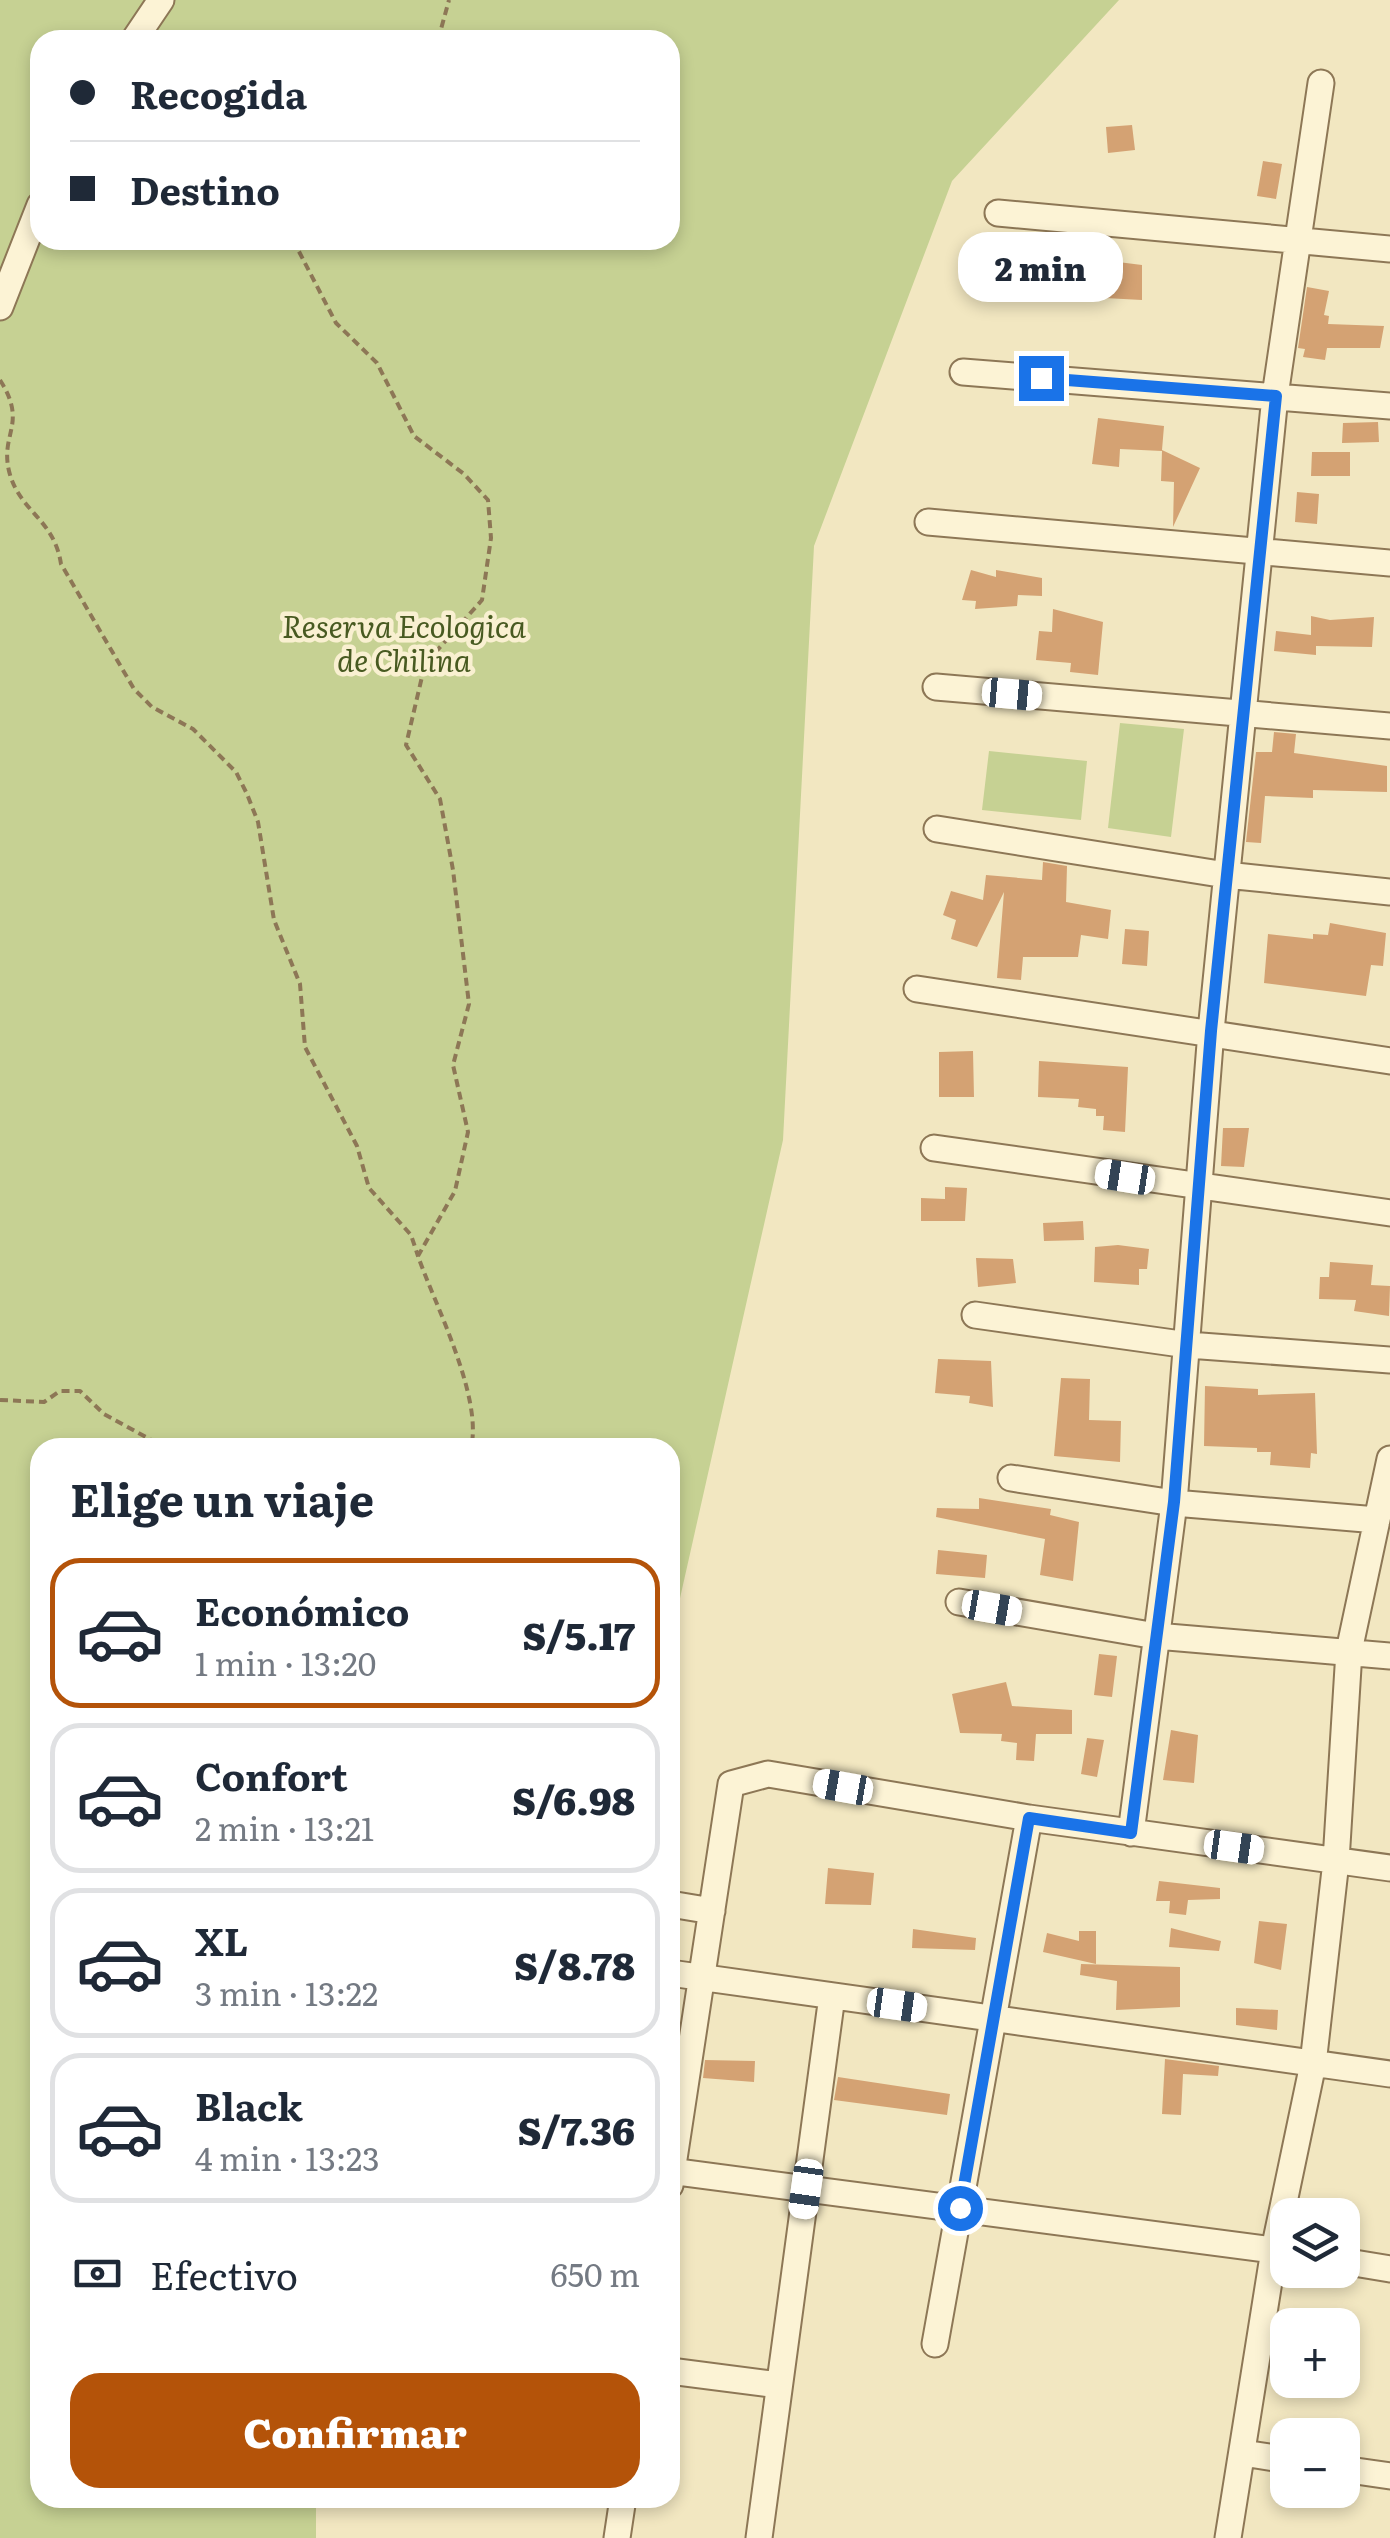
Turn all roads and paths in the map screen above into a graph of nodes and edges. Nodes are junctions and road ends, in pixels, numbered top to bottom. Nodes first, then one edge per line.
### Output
1 (161, 0) edge
2 (449, 0) edge
3 (141, 30) edge
4 (441, 30) edge
5 (1321, 83) dead end
6 (998, 212) dead end
7 (30, 230) edge
8 (1298, 240) junction
9 (1390, 249) edge
10 (298, 250) edge
11 (0, 306) edge
12 (963, 372) dead end
13 (0, 380) edge
14 (1276, 396) junction
15 (1390, 406) edge
16 (928, 522) dead end
17 (1260, 552) junction
18 (1390, 563) edge
19 (936, 687) dead end
20 (1242, 715) junction
21 (1390, 726) edge
22 (937, 829) dead end
23 (1226, 875) junction
24 (1390, 892) edge
25 (917, 989) dead end
26 (1211, 1031) junction
27 (1390, 1061) edge
28 (934, 1148) dead end
29 (1202, 1188) junction
30 (1390, 1213) edge
31 (418, 1256) junction
32 (976, 1315) dead end
33 (1188, 1345) junction
34 (1390, 1360) edge
35 (0, 1400) edge
36 (148, 1438) edge
37 (474, 1438) edge
38 (1390, 1459) edge
39 (1011, 1478) dead end
40 (1174, 1502) junction
41 (1377, 1520) junction
42 (959, 1602) dead end
43 (1156, 1636) junction
44 (1349, 1651) junction
45 (1390, 1656) edge
46 (1029, 1818) junction
47 (1131, 1833) junction
48 (1336, 1861) junction
49 (1390, 1868) edge
50 (680, 1906) edge
51 (712, 1911) junction
52 (680, 1974) edge
53 (702, 1977) junction
54 (832, 1996) junction
55 (994, 2018) junction
56 (1314, 2064) junction
57 (1390, 2074) edge
58 (680, 2118) edge
59 (680, 2177) edge
60 (806, 2189) junction
61 (1290, 2198) edge
62 (960, 2208) junction
63 (1270, 2250) edge
64 (1360, 2264) edge
65 (1390, 2269) edge
66 (1274, 2288) edge
67 (936, 2344) dead end
68 (680, 2372) edge
69 (780, 2385) junction
70 (1242, 2454) junction
71 (1270, 2458) edge
72 (1360, 2472) edge
73 (1390, 2476) edge
74 (620, 2508) edge
75 (616, 2538) edge
76 (759, 2538) edge
77 (1228, 2538) edge

1 - 3 street
2 - 4 path
5 - 8 street
6 - 8 street
7 - 11 street
8 - 9 street
8 - 14 street
10 - 31 path
12 - 14 street
13 - 31 path
14 - 15 street
14 - 17 street
16 - 17 street
17 - 18 street
17 - 20 street
19 - 20 street
20 - 21 street
20 - 23 street
22 - 23 street
23 - 24 street
23 - 26 street
25 - 26 street
26 - 27 street
26 - 29 street
28 - 29 street
29 - 30 street
29 - 33 street
31 - 37 path
32 - 33 street
33 - 34 street
33 - 40 street
35 - 36 path
38 - 41 street
39 - 40 street
40 - 41 street
40 - 43 street
41 - 44 street
42 - 43 street
43 - 44 street
43 - 47 street
44 - 45 street
44 - 48 street
46 - 47 street
46 - 51 street
46 - 55 street
47 - 48 street
48 - 49 street
48 - 56 street
50 - 51 street
51 - 53 street
52 - 53 street
53 - 54 street
53 - 58 street
54 - 55 street
54 - 60 street
55 - 56 street
55 - 62 street
56 - 57 street
56 - 61 street
59 - 60 street
60 - 62 street
60 - 69 street
62 - 63 street
62 - 67 street
64 - 65 street
66 - 70 street
68 - 69 street
69 - 76 street
70 - 71 street
70 - 77 street
72 - 73 street
74 - 75 street

